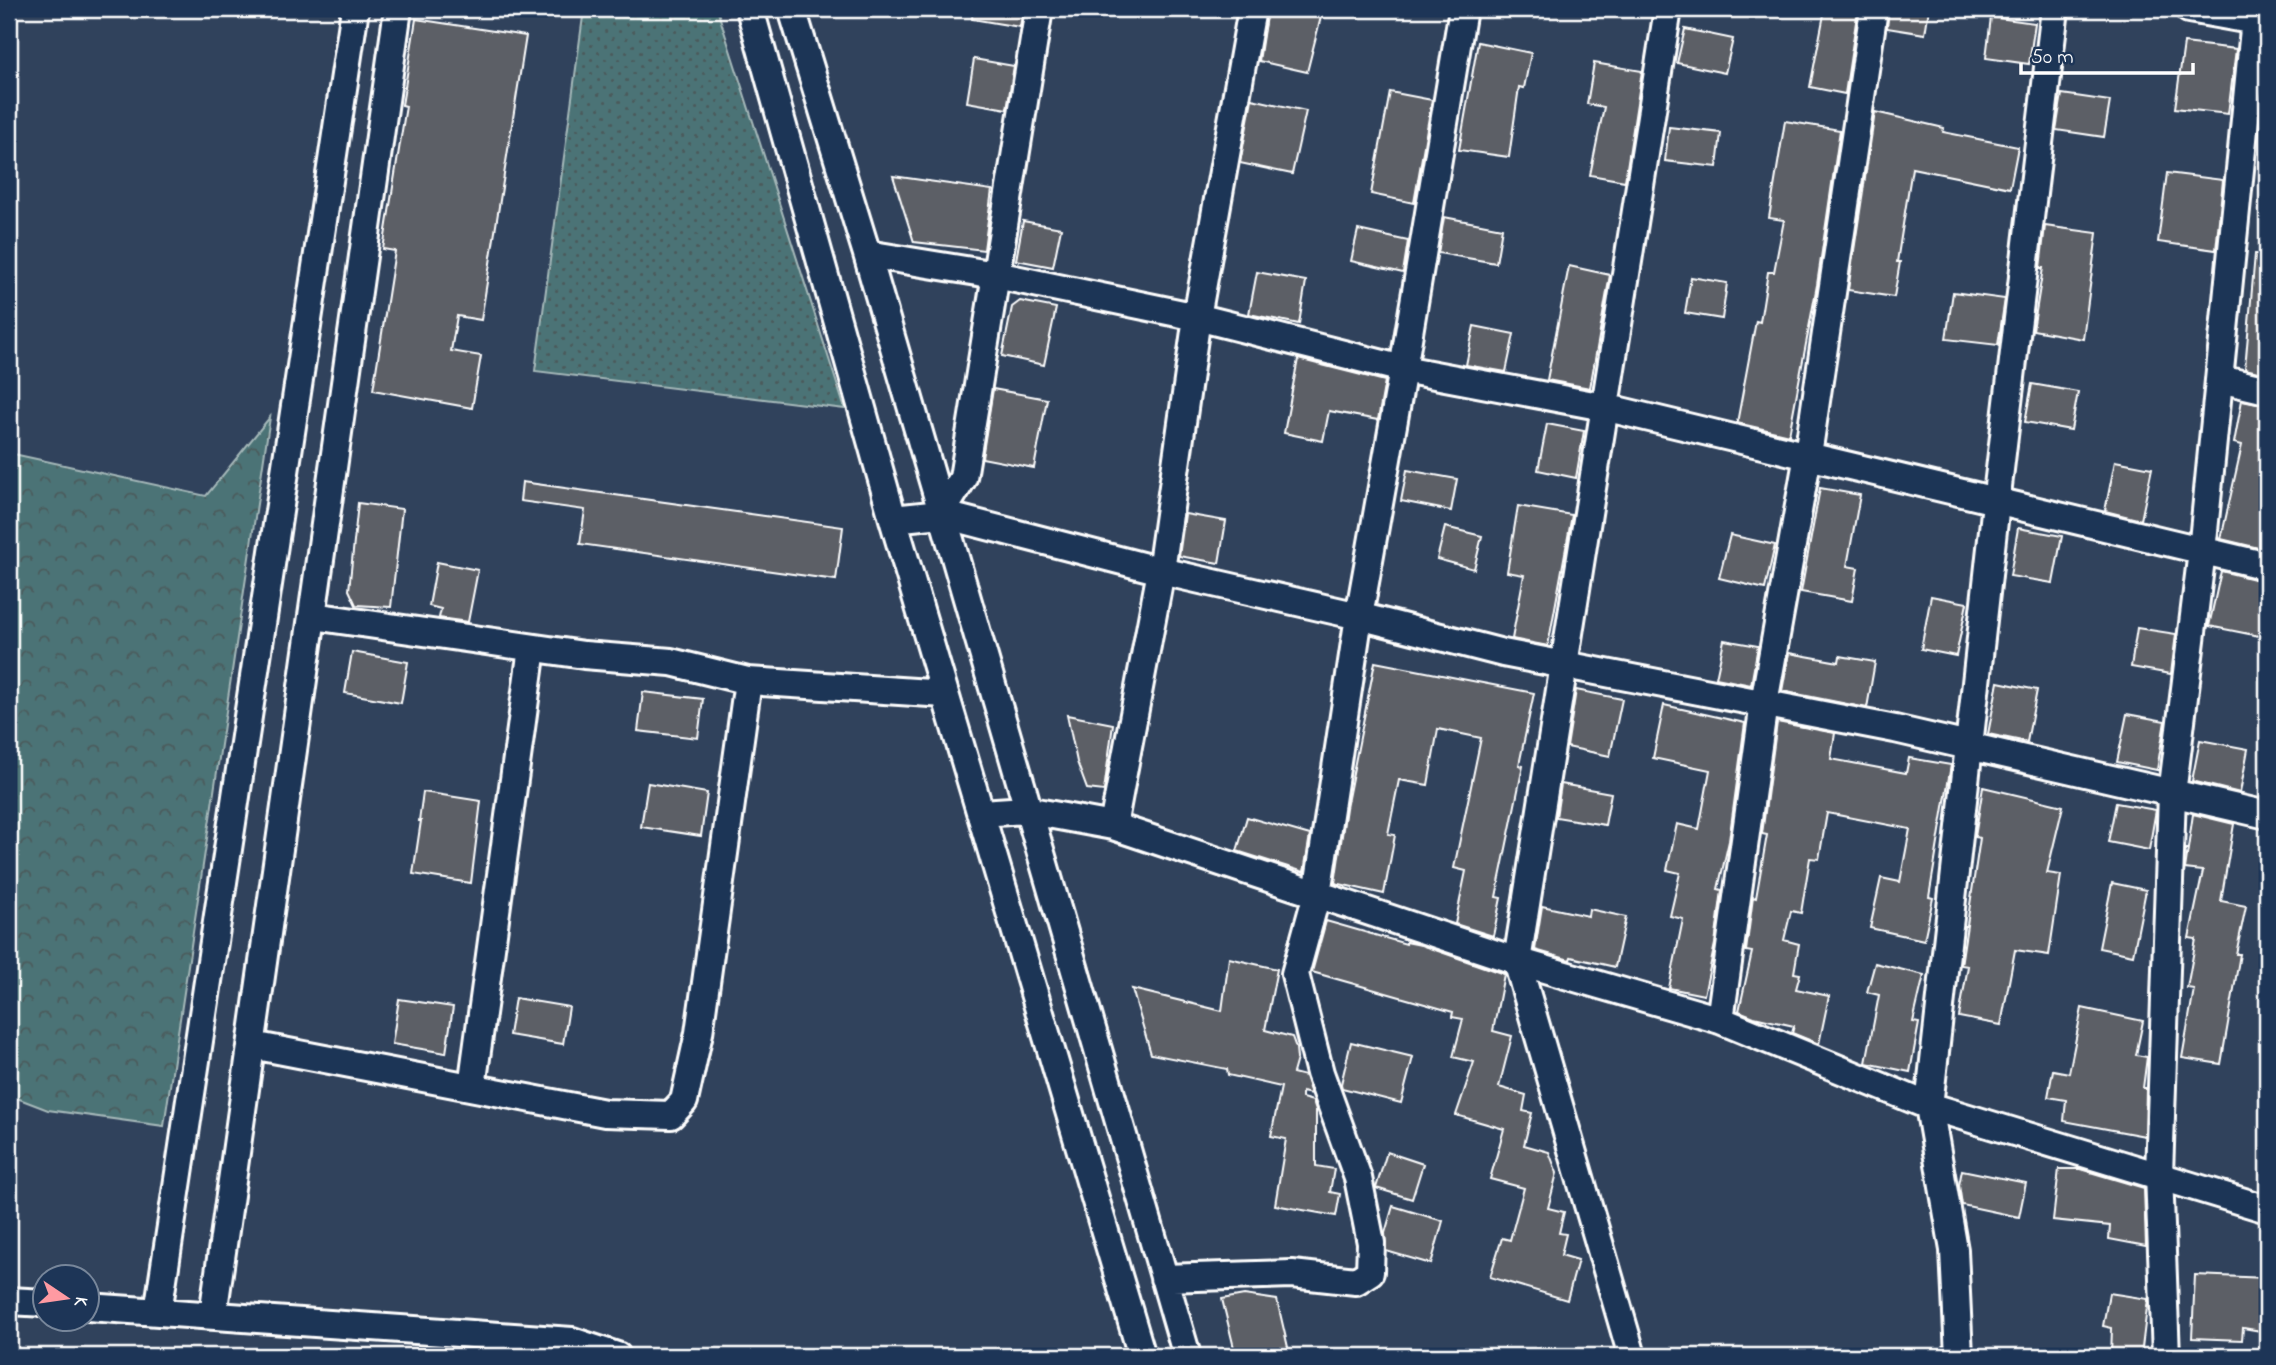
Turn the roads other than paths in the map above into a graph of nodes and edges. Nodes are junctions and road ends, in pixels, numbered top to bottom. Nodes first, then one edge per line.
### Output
1 (355, 9) edge
2 (398, 9) edge
3 (750, 9) edge
4 (1039, 9) edge
5 (1252, 9) edge
6 (1463, 9) edge
7 (1668, 9) edge
8 (1874, 9) edge
9 (2055, 9) edge
10 (2189, 9) edge
11 (801, 15) edge
12 (2259, 17) edge
13 (867, 254) junction
14 (996, 275) junction
15 (1197, 317) junction
16 (1403, 369) junction
17 (2220, 379) junction
18 (2267, 390) edge
19 (1604, 407) junction
20 (1808, 455) junction
21 (1996, 503) junction
22 (941, 514) junction
23 (893, 519) junction
24 (2202, 551) junction
25 (2267, 566) edge
26 (1161, 572) junction
27 (313, 616) junction
28 (1359, 616) junction
29 (532, 648) junction
30 (1564, 664) junction
31 (748, 681) junction
32 (945, 694) junction
33 (1764, 704) junction
34 (1970, 746) junction
35 (2172, 794) junction
36 (1026, 810) junction
37 (981, 813) junction
38 (2267, 815) edge
39 (1113, 826) junction
40 (1317, 894) junction
41 (1517, 961) junction
42 (1720, 1020) junction
43 (252, 1045) junction
44 (472, 1087) junction
45 (1929, 1106) junction
46 (2159, 1174) junction
47 (2267, 1209) edge
48 (1164, 1278) junction
49 (9, 1301) edge
50 (32, 1303) edge
51 (102, 1308) edge
52 (159, 1312) junction
53 (213, 1315) junction
54 (617, 1356) edge
55 (1142, 1356) edge
56 (1187, 1356) edge
57 (1632, 1356) edge
58 (1959, 1356) edge
59 (2166, 1356) edge

1 - 52 street
2 - 27 street
3 - 23 street
4 - 14 street
5 - 15 street
6 - 16 street
7 - 19 street
8 - 20 street
9 - 21 street
10 - 12 street
11 - 13 street
12 - 17 street
13 - 14 street
13 - 22 street
14 - 15 street
14 - 22 street
15 - 16 street
15 - 26 street
16 - 19 street
16 - 28 street
17 - 18 street
17 - 24 street
19 - 20 street
19 - 30 street
20 - 21 street
20 - 33 street
21 - 24 street
21 - 34 street
22 - 23 street
22 - 26 street
22 - 36 street
23 - 32 street
24 - 25 street
24 - 35 street
26 - 28 street
26 - 39 street
27 - 29 street
27 - 43 street
28 - 30 street
28 - 40 street
29 - 31 street
29 - 44 street
30 - 33 street
30 - 41 street
31 - 32 street
31 - 44 street
32 - 37 street
33 - 34 street
33 - 42 street
34 - 35 street
34 - 45 street
35 - 38 street
35 - 46 street
36 - 37 street
36 - 39 street
36 - 48 street
37 - 55 street
39 - 40 street
40 - 41 street
40 - 48 street
41 - 42 street
41 - 57 street
42 - 45 street
43 - 44 street
43 - 53 street
45 - 46 street
45 - 58 street
46 - 47 street
46 - 59 street
48 - 56 street
49 - 50 street
51 - 52 street
52 - 53 street
53 - 54 street

